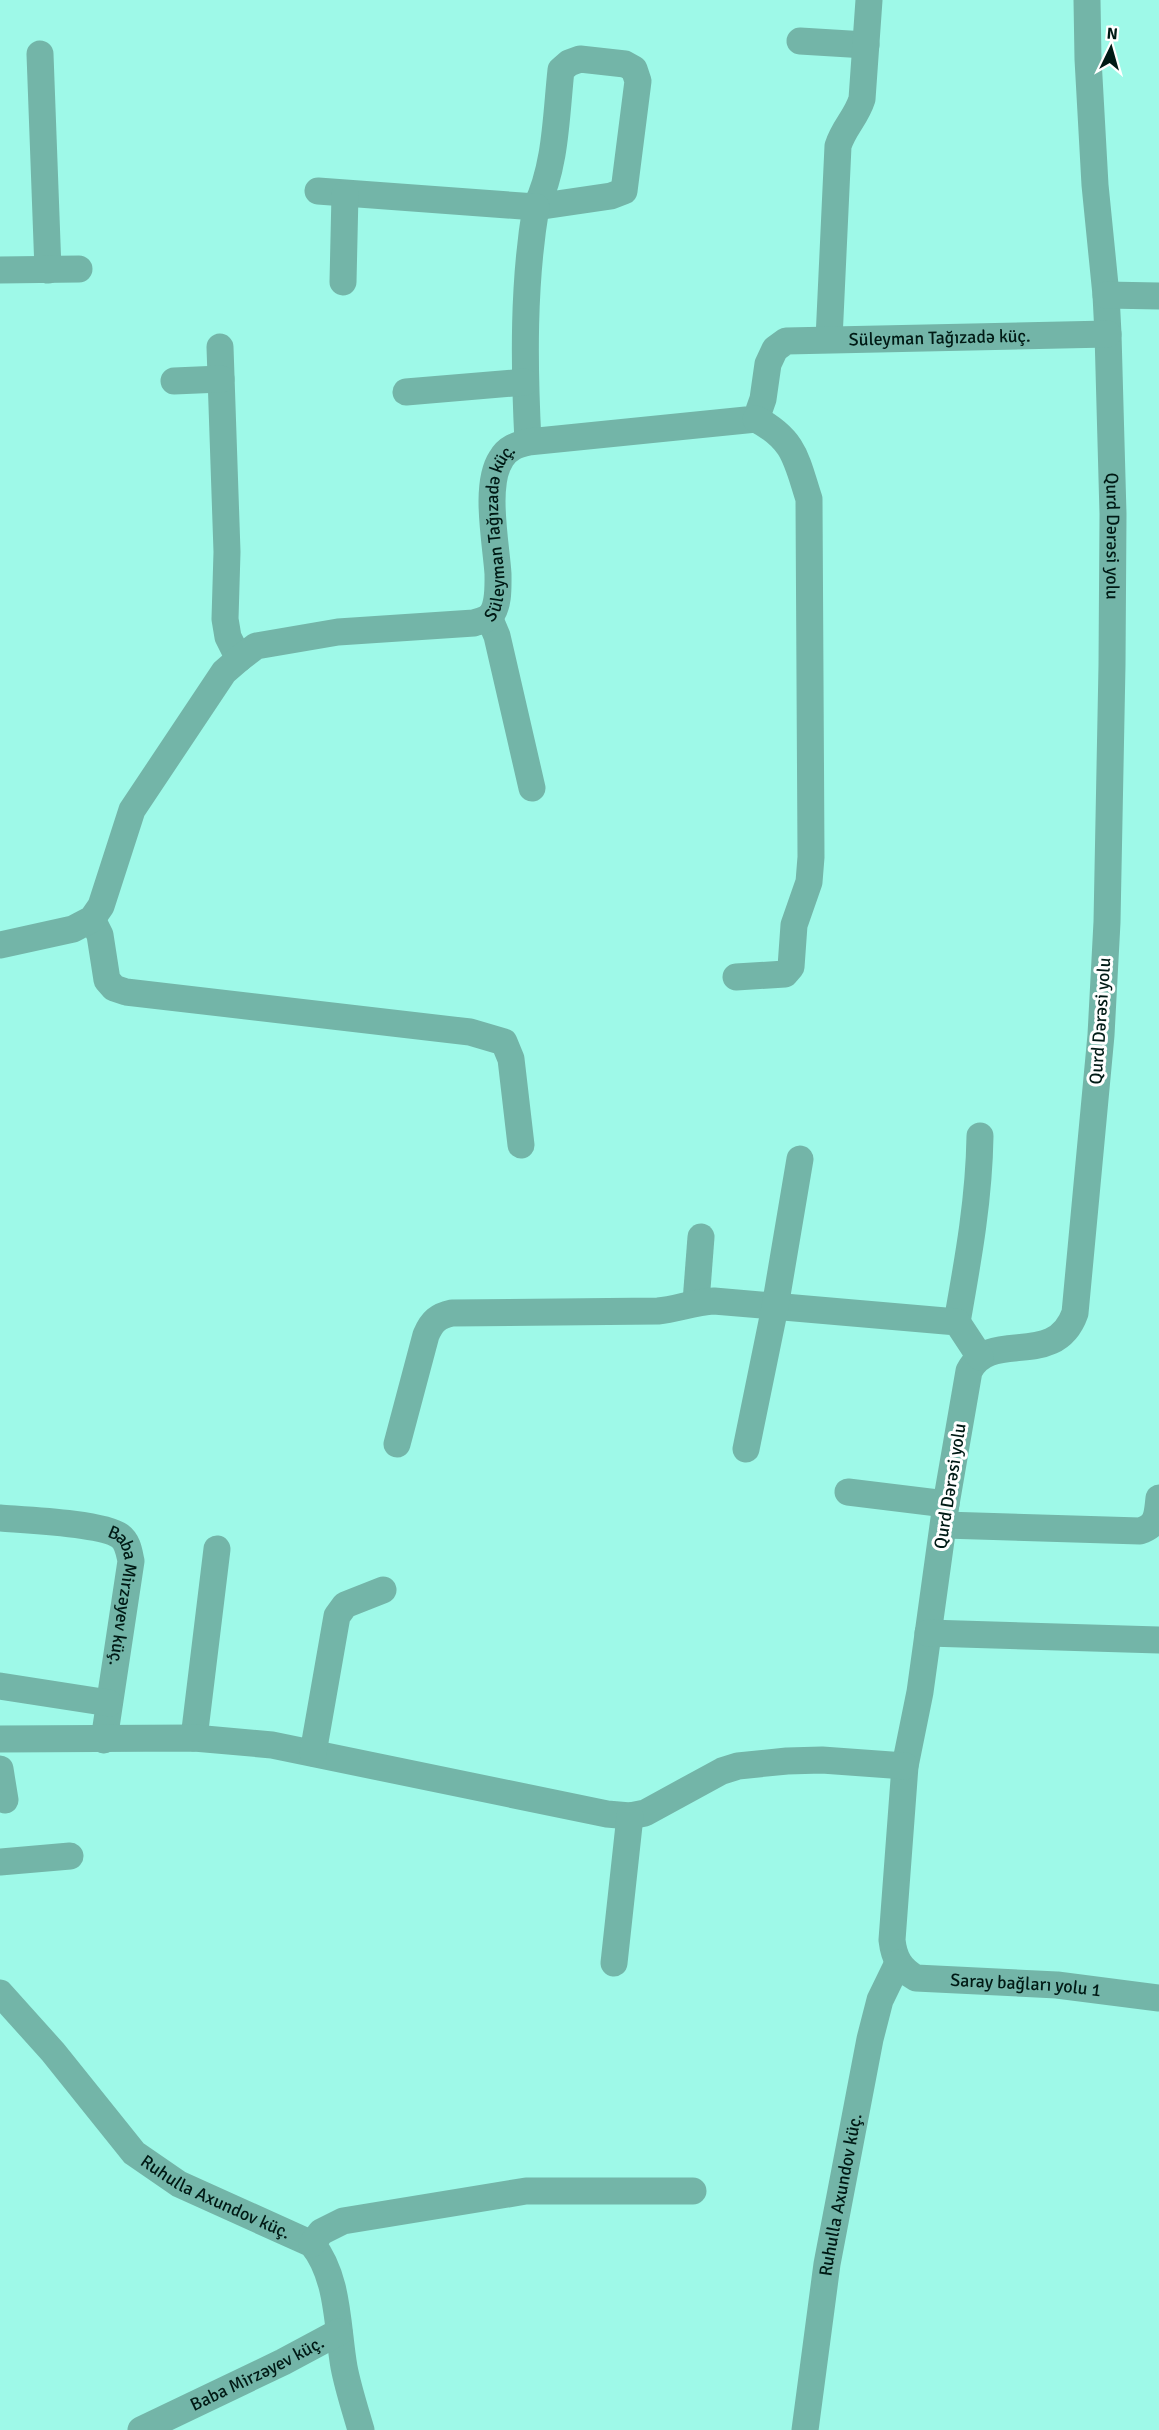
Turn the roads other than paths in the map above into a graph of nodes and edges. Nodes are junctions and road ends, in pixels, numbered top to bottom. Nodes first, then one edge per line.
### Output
1 (869, 0) edge
2 (1087, 0) edge
3 (800, 41) dead end
4 (866, 45) junction
5 (40, 54) dead end
6 (318, 191) dead end
7 (345, 194) junction
8 (536, 207) junction
9 (79, 269) dead end
10 (0, 270) edge
11 (48, 270) junction
12 (343, 282) dead end
13 (1106, 295) junction
14 (1159, 296) edge
15 (1108, 334) junction
16 (828, 339) junction
17 (220, 347) dead end
18 (221, 379) junction
19 (174, 381) dead end
20 (525, 382) junction
21 (406, 392) dead end
22 (756, 419) junction
23 (528, 442) junction
24 (489, 617) junction
25 (239, 658) junction
26 (532, 788) dead end
27 (92, 919) junction
28 (0, 945) edge
29 (736, 978) dead end
30 (980, 1136) dead end
31 (521, 1145) dead end
32 (800, 1159) dead end
33 (701, 1237) dead end
34 (696, 1302) junction
35 (775, 1307) junction
36 (957, 1322) junction
37 (980, 1357) junction
38 (398, 1444) dead end
39 (746, 1449) dead end
40 (848, 1492) dead end
41 (1159, 1498) edge
42 (945, 1514) junction
43 (0, 1518) edge
44 (217, 1549) dead end
45 (383, 1590) dead end
46 (928, 1634) junction
47 (1159, 1640) edge
48 (0, 1686) edge
49 (109, 1703) junction
50 (194, 1738) junction
51 (0, 1739) edge
52 (104, 1740) junction
53 (313, 1753) junction
54 (905, 1766) junction
55 (0, 1769) edge
56 (5, 1800) dead end
57 (630, 1816) junction
58 (70, 1856) dead end
59 (0, 1862) edge
60 (614, 1963) dead end
61 (898, 1963) junction
62 (0, 1994) edge
63 (1159, 1998) edge
64 (693, 2191) dead end
65 (312, 2244) junction
66 (339, 2332) junction
67 (141, 2430) edge
68 (361, 2430) edge
69 (805, 2430) edge

1 - 4 street
2 - 13 street, Qurd Dərəsi yolu
3 - 4 street
4 - 16 street
5 - 11 street
6 - 7 street
7 - 8 street
7 - 12 street
8 - 8 street
8 - 20 street
9 - 11 street
10 - 11 street
13 - 14 street
13 - 15 street, Qurd Dərəsi yolu
15 - 16 street, Süleyman Tağızadə küç.
15 - 37 street, Qurd Dərəsi yolu
16 - 22 street, Süleyman Tağızadə küç.
17 - 18 street
18 - 19 street
18 - 25 street
20 - 21 street
20 - 23 street
22 - 23 street, Süleyman Tağızadə küç.
22 - 29 street
23 - 24 street, Süleyman Tağızadə küç.
24 - 25 street, Süleyman Tağızadə küç.
24 - 26 street
25 - 27 street, Süleyman Tağızadə küç.
27 - 28 street
27 - 31 street
30 - 36 street
32 - 35 street
33 - 34 street
34 - 35 street
34 - 38 street
35 - 36 street
35 - 39 street
36 - 37 street
37 - 42 street, Qurd Dərəsi yolu
40 - 42 street
41 - 42 street
42 - 46 street, Qurd Dərəsi yolu
43 - 49 street, Baba Mirzəyev küç.
44 - 50 street
45 - 53 street
46 - 47 street
46 - 54 street, Qurd Dərəsi yolu
48 - 49 street
49 - 52 street, Baba Mirzəyev küç.
50 - 52 street
50 - 53 street
51 - 52 street
53 - 57 street
54 - 57 street
54 - 61 street, Qurd Dərəsi yolu
55 - 56 street
57 - 60 street
58 - 59 street
61 - 63 street, Saray bağları yolu 1
61 - 69 street, Ruhulla Axundov küç.
62 - 65 street, Ruhulla Axundov küç.
64 - 65 street
65 - 66 street, Ruhulla Axundov küç.
66 - 67 street, Baba Mirzəyev küç.
66 - 68 street, Ruhulla Axundov küç.

